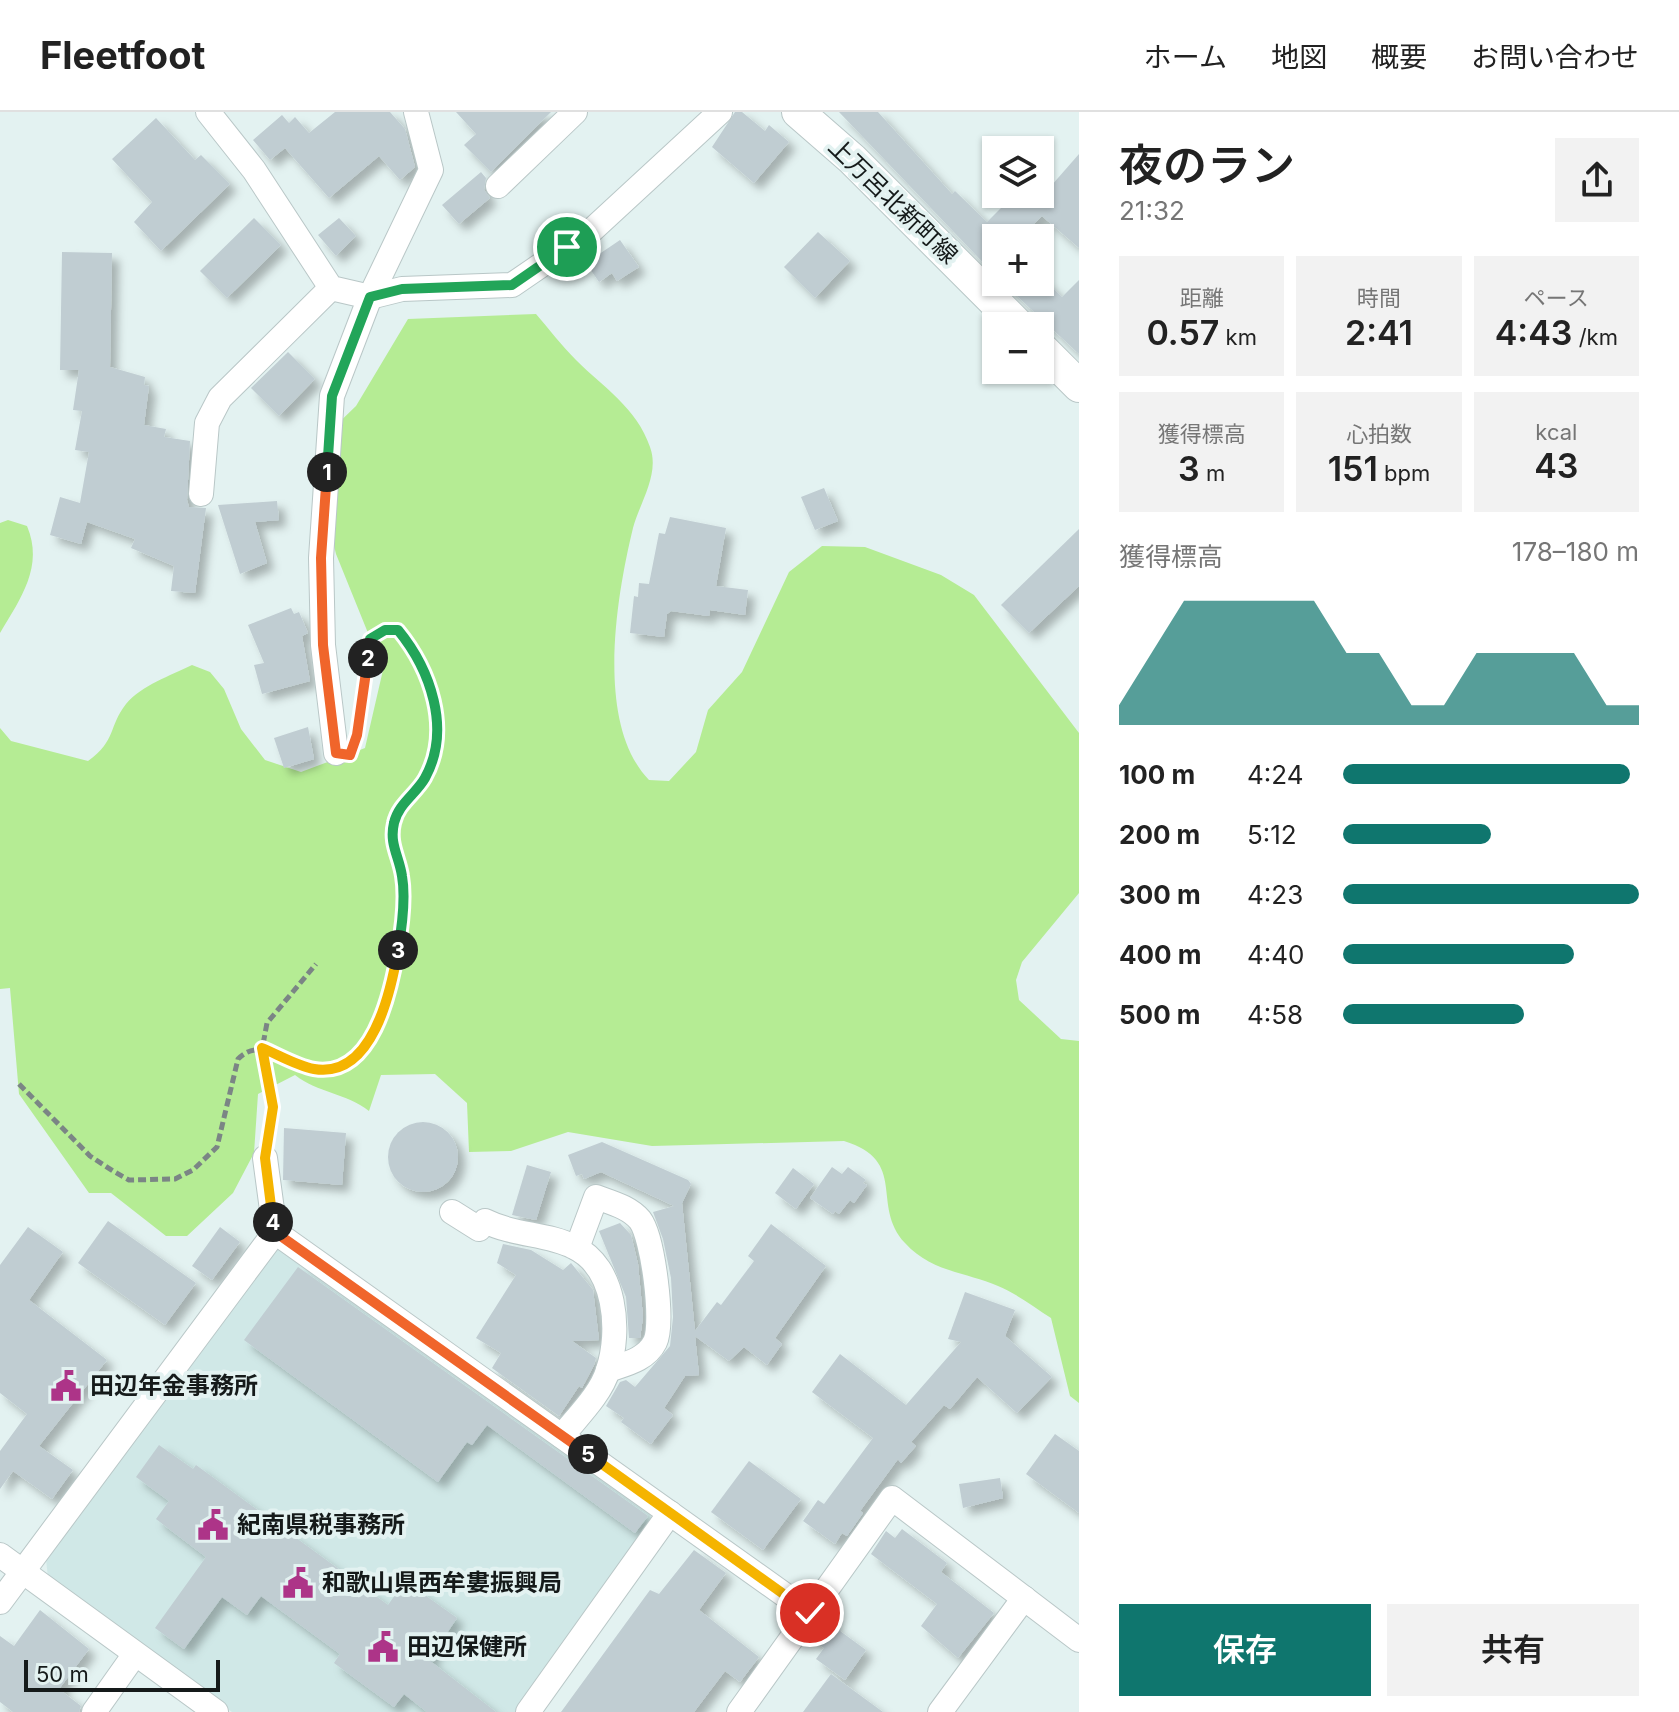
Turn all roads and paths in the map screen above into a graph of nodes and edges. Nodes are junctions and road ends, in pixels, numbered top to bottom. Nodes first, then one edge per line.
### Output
1 (208, 112) edge
2 (416, 112) edge
3 (575, 112) edge
4 (720, 112) edge
5 (798, 112) edge
6 (498, 186) dead end
7 (331, 288) junction
8 (370, 297) junction
9 (1005, 312) edge
10 (1054, 361) edge
11 (1079, 386) edge
12 (201, 494) dead end
13 (358, 726) dead end
14 (336, 753) dead end
15 (316, 964) dead end
16 (262, 1048) junction
17 (19, 1084) dead end
18 (265, 1158) joint
19 (452, 1212) dead end
20 (275, 1232) junction
21 (577, 1248) junction
22 (608, 1370) junction
23 (562, 1436) junction
24 (670, 1513) junction
25 (0, 1555) edge
26 (22, 1572) junction
27 (1024, 1598) junction
28 (0, 1602) edge
29 (810, 1613) junction
30 (1079, 1640) edge
31 (135, 1654) junction
32 (94, 1712) edge
33 (216, 1712) edge
34 (528, 1712) edge
35 (739, 1712) edge
36 (940, 1712) edge

1 - 7 street
2 - 8 street
3 - 6 street
4 - 8 street
5 - 9 main road, 上万呂北新町線
7 - 8 street
7 - 12 street
8 - 14 street
10 - 11 main road
13 - 16 path
15 - 16 path
16 - 17 path
16 - 18 path
18 - 20 street
19 - 21 street
20 - 23 street
20 - 26 street
21 - 22 street
21 - 22 street
22 - 23 street
23 - 24 street
24 - 29 street
24 - 34 street
25 - 26 street
26 - 28 street
26 - 31 street
27 - 29 street
27 - 30 street
27 - 36 street
29 - 35 street
31 - 32 street
31 - 33 street

